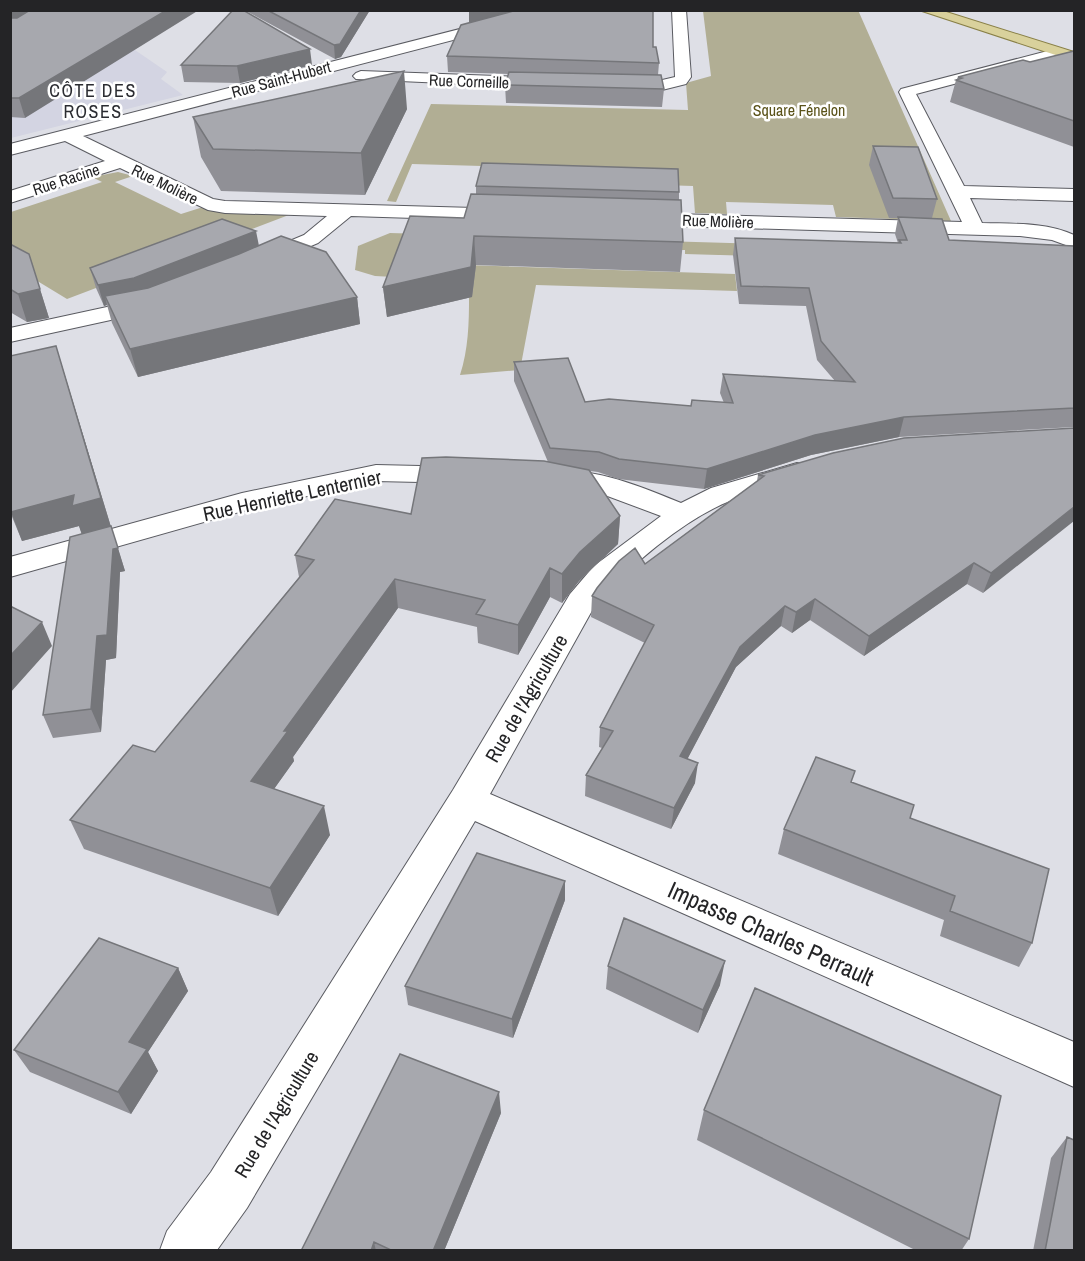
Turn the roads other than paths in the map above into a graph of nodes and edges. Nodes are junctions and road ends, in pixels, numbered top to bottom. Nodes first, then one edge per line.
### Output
1 (552, 10) edge
2 (679, 10) edge
3 (925, 10) edge
4 (961, 10) edge
5 (1069, 51) edge
6 (312, 57) dead end
7 (333, 66) junction
8 (571, 84) edge
9 (602, 85) edge
10 (68, 136) junction
11 (10, 150) edge
12 (121, 162) junction
13 (957, 192) junction
14 (1074, 195) edge
15 (10, 197) edge
16 (345, 211) junction
17 (528, 216) edge
18 (620, 218) edge
19 (975, 228) junction
20 (1074, 242) edge
21 (235, 273) edge
22 (168, 298) edge
23 (10, 335) edge
24 (822, 463) edge
25 (488, 476) edge
26 (533, 477) edge
27 (682, 514) junction
28 (10, 567) edge
29 (467, 801) junction
30 (1074, 1065) edge
31 (186, 1251) edge

1 - 7 street, Rue Saint-Hubert
2 - 9 street
3 - 5 main road
4 - 5 main road
5 - 13 street
6 - 7 street, Rue Corneille
7 - 8 street, Rue Corneille
7 - 10 street, Rue Saint-Hubert
10 - 11 street, Rue Saint-Hubert
10 - 12 street, Rue Molière
12 - 15 street, Rue Racine
12 - 16 street, Rue Molière
13 - 14 street
13 - 19 street
16 - 17 street, Rue Molière
16 - 21 street
18 - 19 street, Rue Molière
19 - 20 street, Rue Molière
22 - 23 street
24 - 27 street, Rue de l'Agriculture
25 - 28 street, Rue Henriette Lenternier
26 - 27 street
27 - 29 street, Rue de l'Agriculture
29 - 30 street, Impasse Charles Perrault
29 - 31 street, Rue de l'Agriculture

